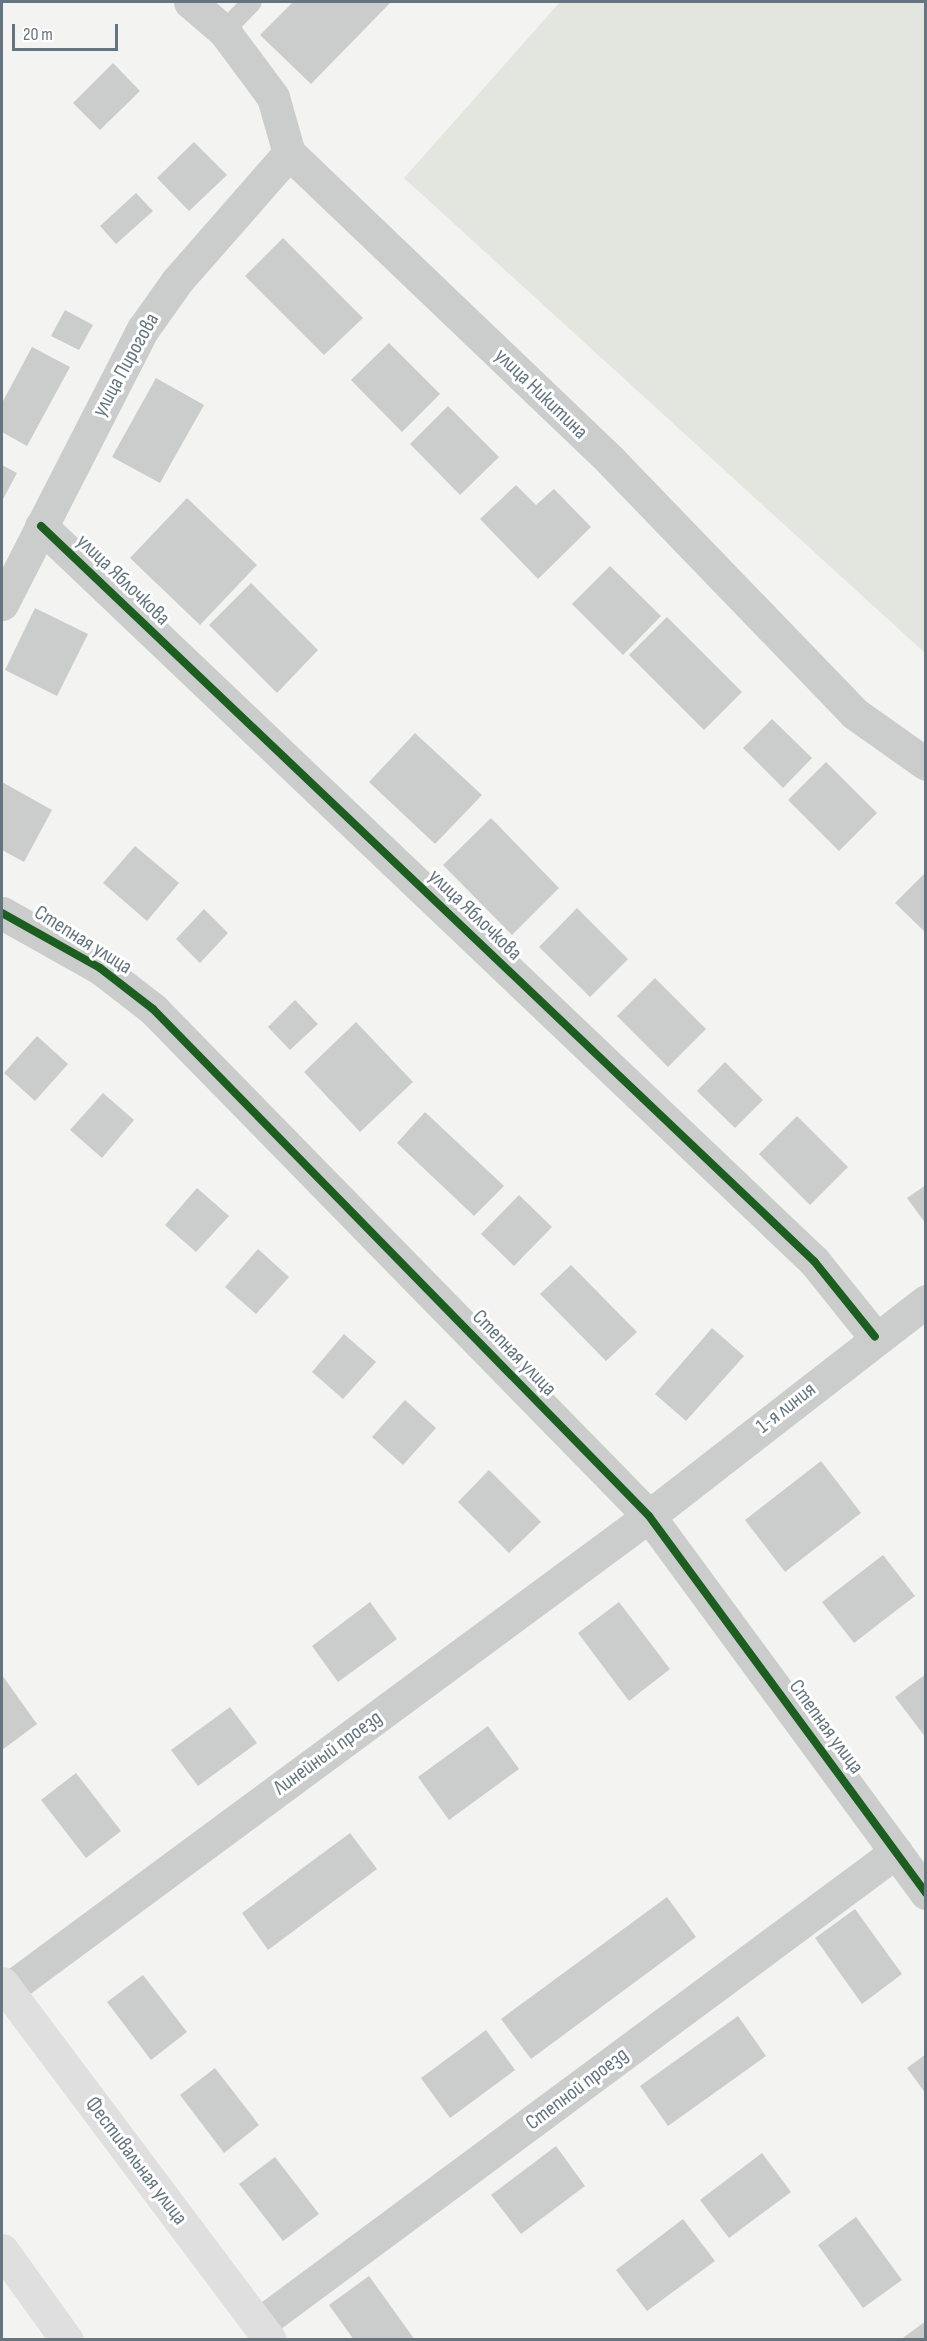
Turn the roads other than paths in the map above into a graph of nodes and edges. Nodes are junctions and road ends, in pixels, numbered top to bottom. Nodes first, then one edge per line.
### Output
1 (190, 2) edge
2 (252, 2) edge
3 (224, 31) junction
4 (289, 153) junction
5 (41, 526) junction
6 (2, 604) edge
7 (926, 764) edge
8 (2, 913) edge
9 (926, 1301) edge
10 (875, 1337) junction
11 (648, 1516) junction
12 (896, 1852) junction
13 (926, 1893) edge
14 (4, 1987) edge
15 (2, 2250) edge
16 (264, 2332) edge
17 (67, 2340) edge

1 - 3 street
2 - 3 lane
3 - 4 street
4 - 5 street, улица Пирогова
4 - 7 street, улица Никитина
5 - 6 street, улица Пирогова
5 - 10 street, улица Яблочкова
8 - 11 street, Степная улица
9 - 10 street, 1-я линия
10 - 11 street, 1-я линия
11 - 12 street, Степная улица
11 - 14 street, Линейный проезд
12 - 13 street, Степная улица
12 - 16 street, Степной проезд
14 - 16 main road, Фестивальная улица
15 - 17 main road

